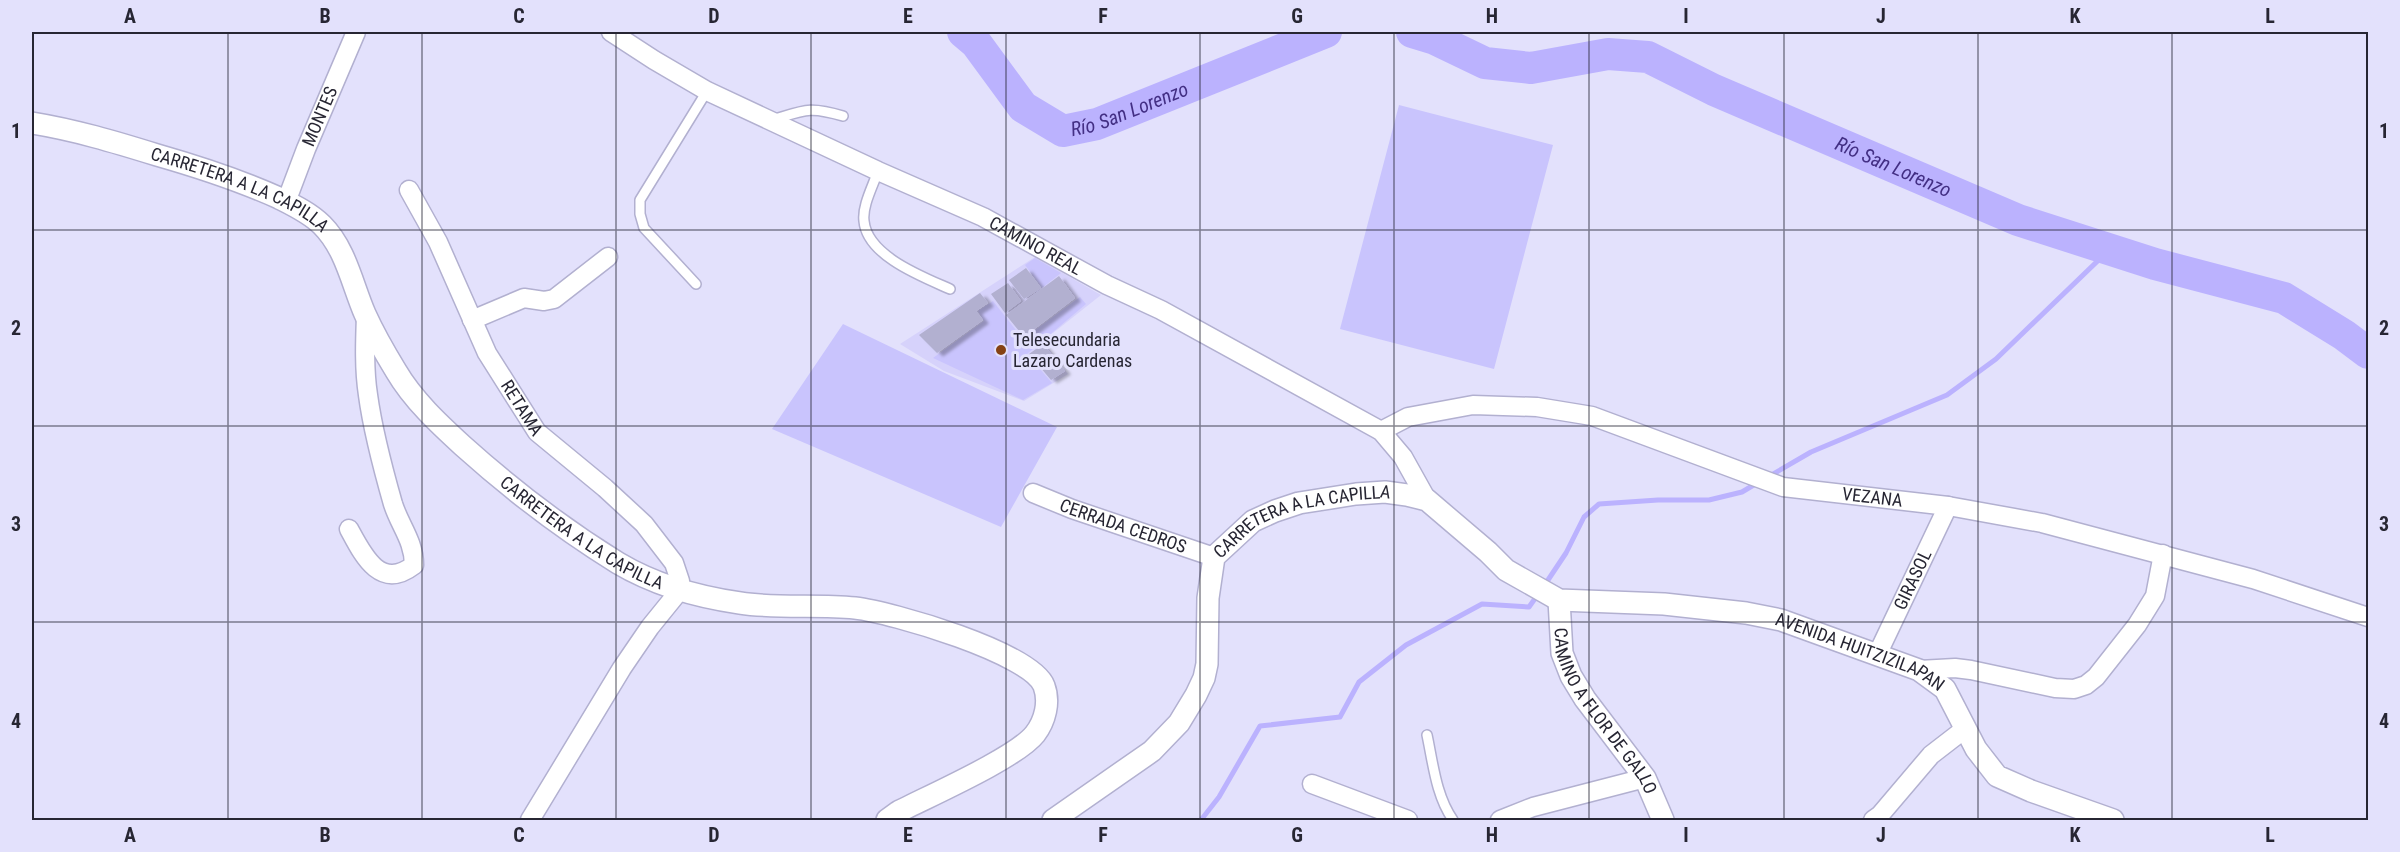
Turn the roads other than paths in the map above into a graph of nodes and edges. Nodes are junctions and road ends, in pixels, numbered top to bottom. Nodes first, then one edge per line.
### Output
1 (356, 32) edge
2 (611, 32) edge
3 (707, 91) junction
4 (843, 116) dead end
5 (770, 120) junction
6 (32, 123) edge
7 (878, 171) junction
8 (409, 190) dead end
9 (286, 202) junction
10 (609, 257) dead end
11 (696, 284) dead end
12 (950, 289) dead end
13 (366, 316) junction
14 (472, 320) junction
15 (1381, 431) junction
16 (1033, 494) dead end
17 (1427, 500) junction
18 (1948, 506) junction
19 (349, 529) dead end
20 (2163, 554) junction
21 (1214, 556) junction
22 (680, 590) junction
23 (1554, 597) junction
24 (2368, 617) edge
25 (1878, 653) junction
26 (1919, 669) junction
27 (1966, 728) junction
28 (1427, 735) dead end
29 (1645, 778) junction
30 (1312, 784) dead end
31 (530, 820) edge
32 (887, 820) edge
33 (1053, 820) edge
34 (1408, 820) edge
35 (1453, 820) edge
36 (1500, 820) edge
37 (1663, 820) edge
38 (1873, 820) edge
39 (2113, 820) edge

1 - 9 street, MONTES
2 - 3 street, CAMINO REAL
3 - 5 street, CAMINO REAL
3 - 11 lane
4 - 5 lane
5 - 7 street, CAMINO REAL
6 - 9 street, CARRETERA A LA CAPILLA
7 - 12 lane
7 - 15 street, CAMINO REAL
8 - 14 street, RETAMA
9 - 13 street, CARRETERA A LA CAPILLA
10 - 14 street
13 - 19 street
13 - 22 street, CARRETERA A LA CAPILLA
14 - 22 street, RETAMA
15 - 17 street, CAMINO REAL
15 - 18 street, VEZANA
16 - 21 street, CERRADA CEDROS
17 - 21 street, CARRETERA A LA CAPILLA
17 - 23 street, CARRETERA A LA CAPILLA
18 - 20 street, VEZANA
18 - 25 street, GIRASOL
20 - 24 street, VEZANA
20 - 26 street
21 - 33 street, CARRETERA A LA CAPILLA
22 - 31 street
22 - 32 street, CARRETERA A LA CAPILLA
23 - 25 street, AVENIDA HUITZIZILAPAN
23 - 29 street, CAMINO A FLOR DE GALLO
25 - 26 street, AVENIDA HUITZIZILAPAN
26 - 27 street, AVENIDA HUITZIZILAPAN
27 - 38 street
27 - 39 street, AVENIDA HUITZIZILAPAN
28 - 35 lane
29 - 36 street
29 - 37 street, CAMINO A FLOR DE GALLO
30 - 34 street

